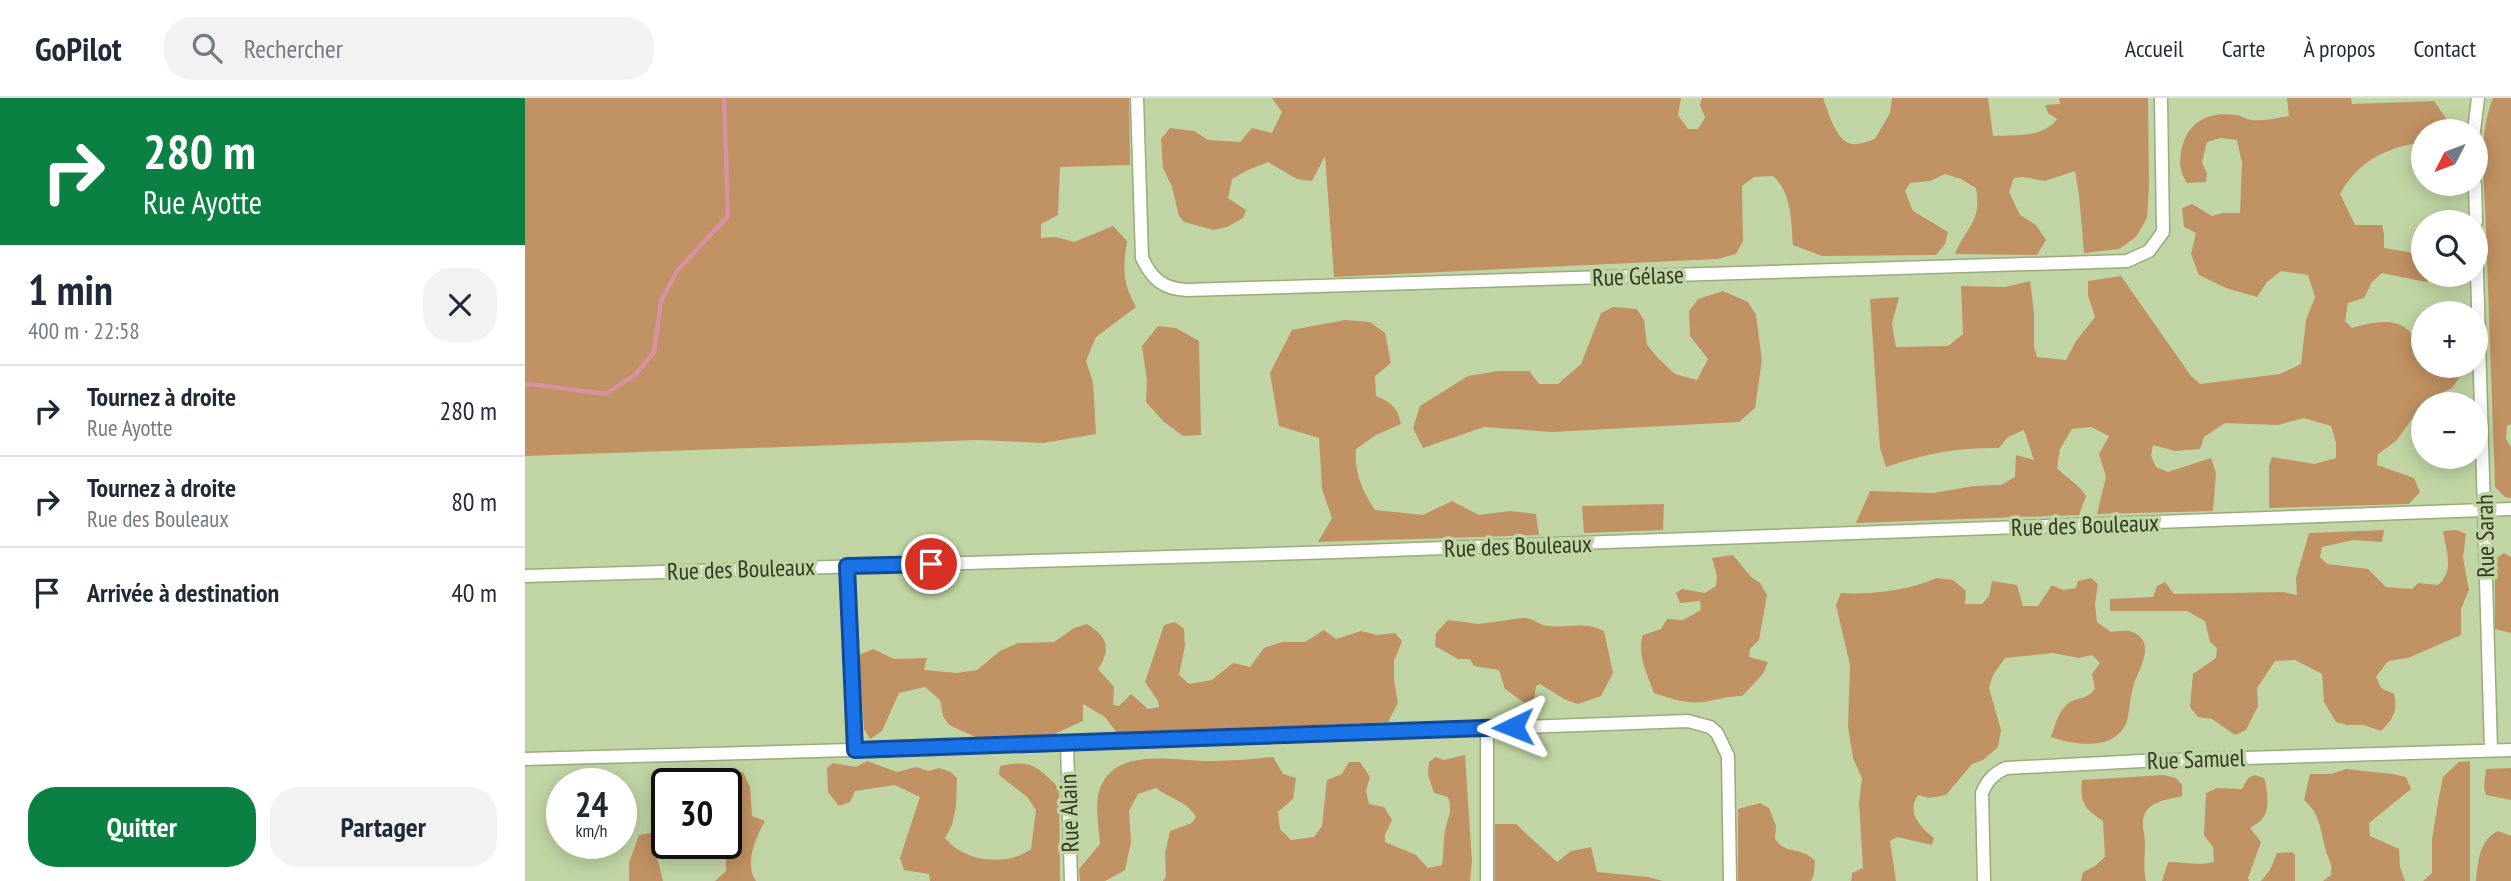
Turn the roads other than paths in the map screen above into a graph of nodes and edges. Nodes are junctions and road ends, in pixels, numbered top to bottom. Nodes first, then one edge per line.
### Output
1 (1137, 98) edge
2 (2161, 98) edge
3 (2478, 98) edge
4 (2475, 119) edge
5 (2478, 287) edge
6 (2511, 509) edge
7 (2485, 510) junction
8 (847, 566) junction
9 (525, 576) edge
10 (1487, 729) junction
11 (1067, 744) junction
12 (855, 750) junction
13 (2491, 750) junction
14 (2511, 750) edge
15 (525, 759) edge
16 (1071, 881) edge
17 (1487, 881) edge
18 (1730, 881) edge
19 (1984, 881) edge

1 - 2 street, Rue Gélase
3 - 4 street
5 - 7 street, Rue Sarah
6 - 7 street, Rue des Bouleaux
7 - 8 street, Rue des Bouleaux
7 - 13 street, Rue Sarah
8 - 9 street, Rue des Bouleaux
8 - 12 street
10 - 11 street
10 - 17 street
10 - 18 street
11 - 12 street
11 - 16 street, Rue Alain
12 - 15 street
13 - 14 street, Rue Samuel
13 - 19 street, Rue Samuel

